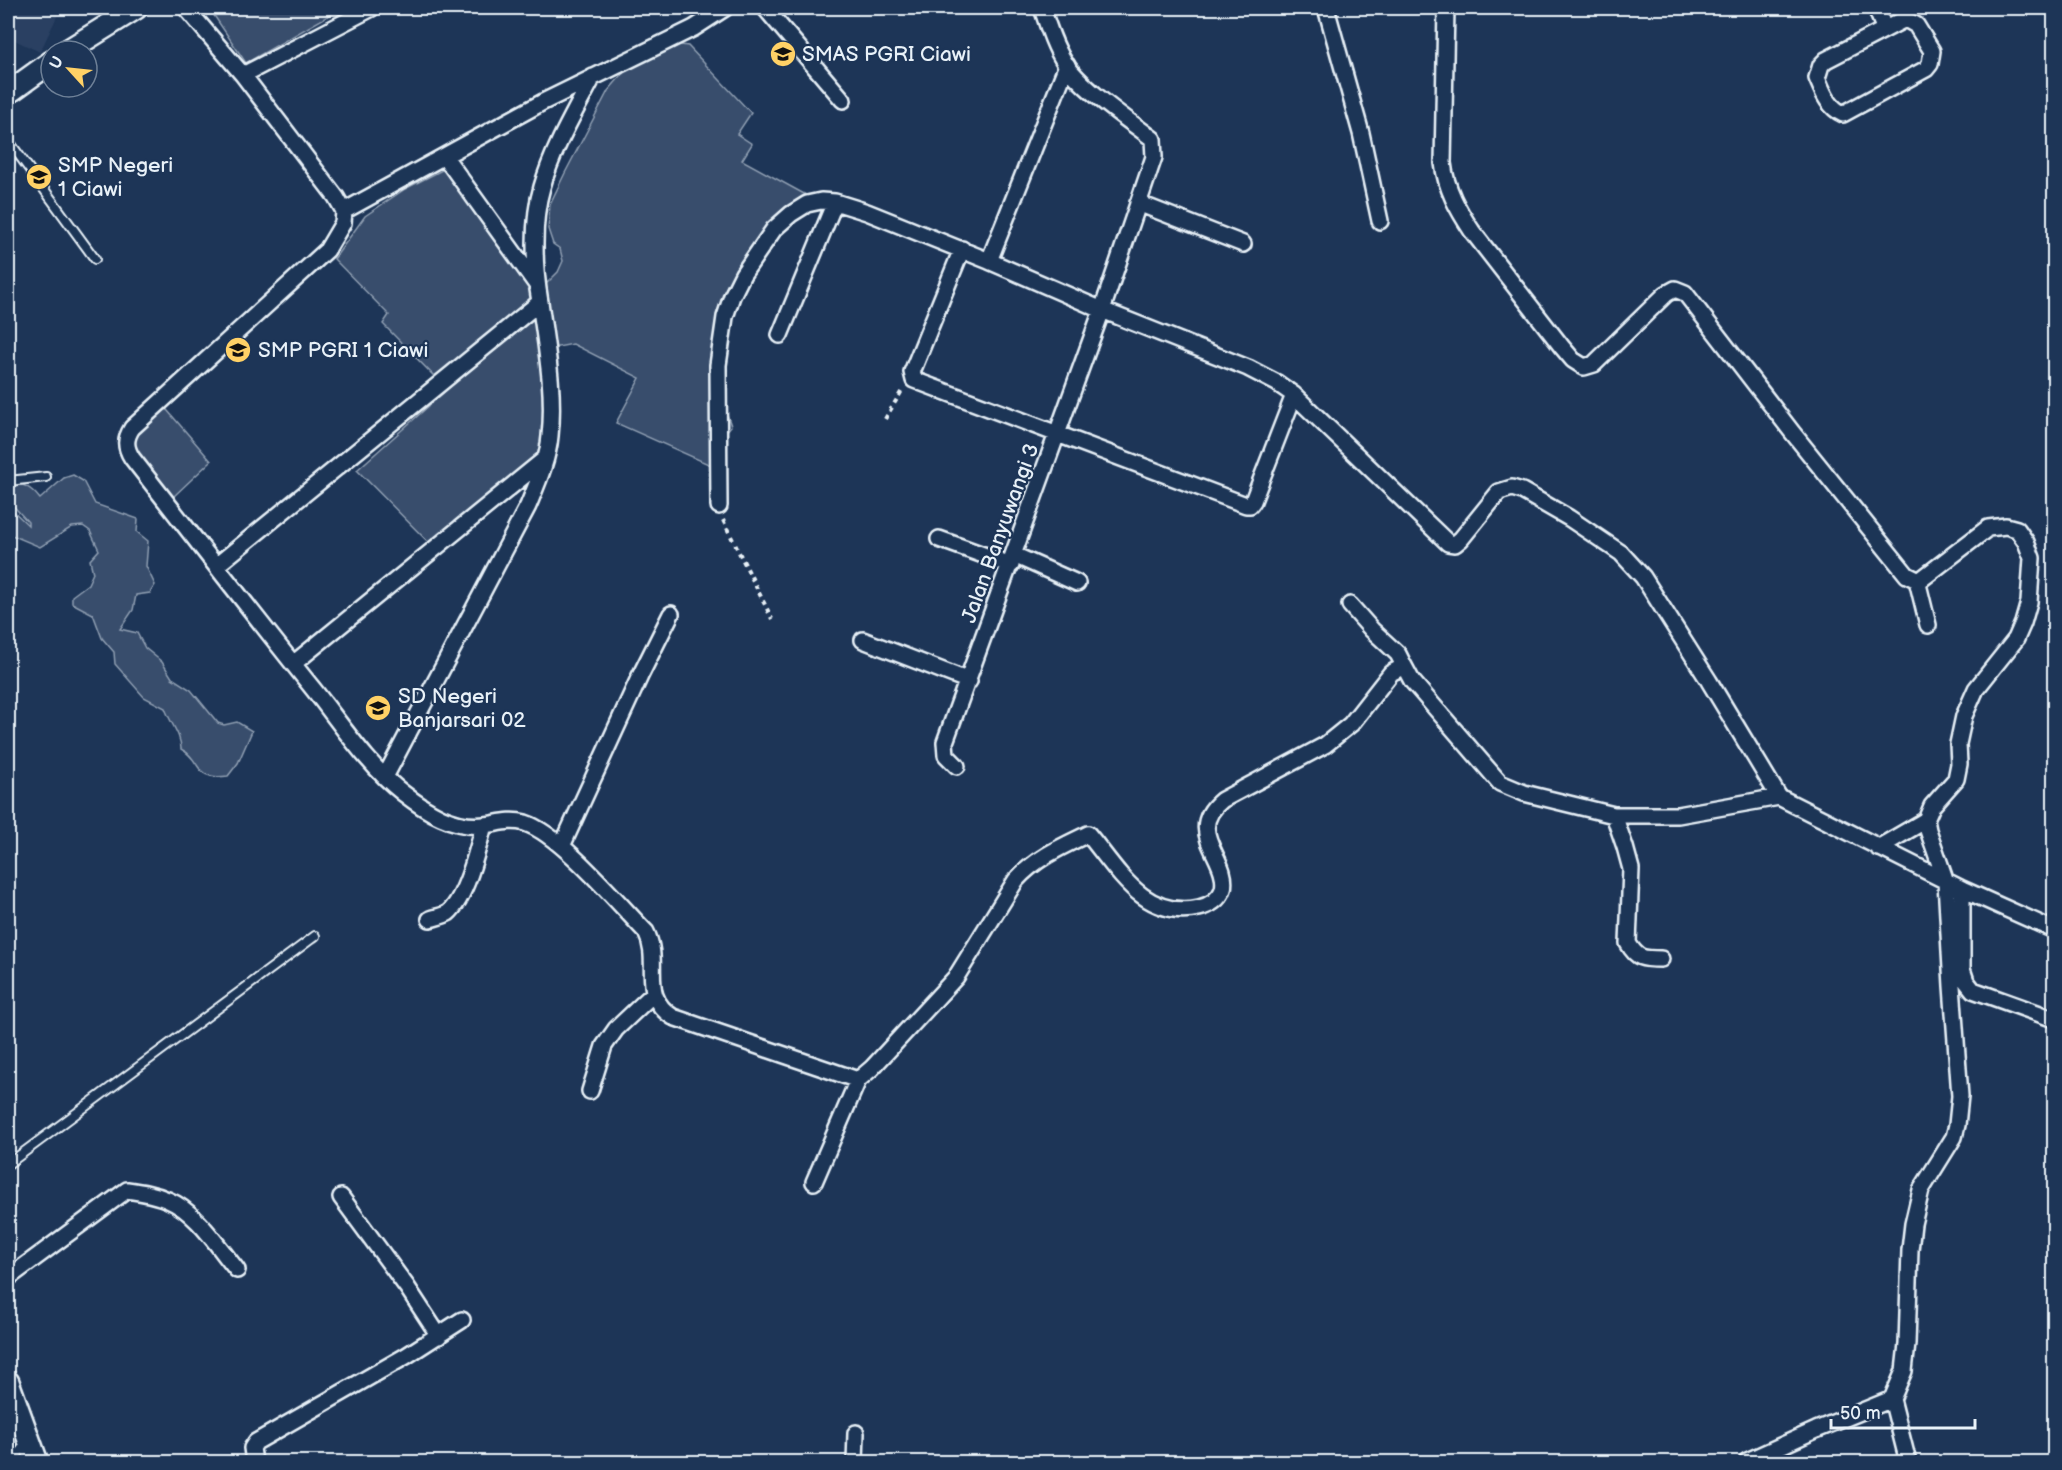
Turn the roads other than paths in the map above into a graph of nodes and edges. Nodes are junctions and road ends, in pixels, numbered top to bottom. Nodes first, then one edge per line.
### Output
1 (136, 8) edge
2 (186, 8) edge
3 (372, 8) edge
4 (725, 8) edge
5 (765, 8) edge
6 (1042, 8) edge
7 (1326, 8) edge
8 (1446, 8) edge
9 (1876, 8) edge
10 (1884, 28) junction
11 (86, 39) edge
12 (1067, 65) junction
13 (39, 71) edge
14 (243, 75) junction
15 (593, 77) junction
16 (8, 93) edge
17 (843, 100) dead end
18 (8, 140) edge
19 (445, 157) junction
20 (836, 202) junction
21 (1138, 203) junction
22 (344, 211) junction
23 (1380, 221) dead end
24 (1243, 244) dead end
25 (962, 249) junction
26 (95, 259) dead end
27 (989, 261) junction
28 (537, 285) junction
29 (540, 303) junction
30 (1102, 310) junction
31 (780, 335) dead end
32 (1294, 395) junction
33 (1058, 434) junction
34 (546, 458) junction
35 (46, 477) dead end
36 (8, 481) edge
37 (719, 506) road end
38 (939, 539) dead end
39 (1012, 560) junction
40 (216, 567) junction
41 (1917, 580) junction
42 (1077, 583) dead end
43 (1350, 605) dead end
44 (671, 614) dead end
45 (1928, 625) dead end
46 (863, 640) dead end
47 (293, 664) junction
48 (1404, 666) junction
49 (969, 681) junction
50 (957, 766) dead end
51 (384, 777) junction
52 (1779, 797) junction
53 (1614, 815) junction
54 (1926, 820) junction
55 (484, 825) junction
56 (562, 846) junction
57 (1878, 848) junction
58 (1946, 882) junction
59 (1962, 889) junction
60 (430, 919) dead end
61 (2055, 930) edge
62 (315, 936) dead end
63 (1661, 959) dead end
64 (653, 994) junction
65 (2055, 1019) edge
66 (858, 1080) junction
67 (590, 1091) dead end
68 (8, 1164) edge
69 (814, 1182) dead end
70 (341, 1197) dead end
71 (237, 1270) dead end
72 (8, 1278) edge
73 (462, 1320) dead end
74 (439, 1336) junction
75 (8, 1382) edge
76 (1892, 1399) junction
77 (856, 1433) dead end
78 (28, 1440) junction
79 (1747, 1461) edge
80 (12, 1462) edge
81 (37, 1462) edge
82 (254, 1462) edge
83 (855, 1462) edge
84 (1908, 1462) edge

1 - 11 main road
2 - 14 street
3 - 14 street
4 - 15 street
5 - 17 street
6 - 12 street, Jalan Banyuwangi 3
7 - 23 street
8 - 41 street
9 - 10 street
10 - 10 street
12 - 21 street, Jalan Banyuwangi 3
12 - 27 street
13 - 16 main road
14 - 22 street
15 - 19 street
15 - 28 street
18 - 26 lane
19 - 22 street
19 - 28 street
20 - 25 street
20 - 31 street
20 - 37 street
21 - 24 street
21 - 30 street, Jalan Banyuwangi 3
22 - 40 street
25 - 27 street
25 - 33 street
27 - 30 street
28 - 29 street
29 - 34 street
29 - 40 street
30 - 32 street
30 - 33 street, Jalan Banyuwangi 3
32 - 33 street
32 - 52 street
33 - 39 street, Jalan Banyuwangi 3
34 - 47 street
34 - 51 street
35 - 36 lane
38 - 39 street
39 - 42 street
39 - 49 street, Jalan Banyuwangi 3
40 - 47 street
41 - 45 street
41 - 54 street
43 - 48 street
44 - 56 street
46 - 49 street
47 - 51 street
48 - 53 street
48 - 66 street
49 - 50 street, Jalan Banyuwangi 3
51 - 55 street
52 - 53 street
52 - 57 street
53 - 63 street
54 - 57 street
54 - 58 street
55 - 56 street
55 - 60 street
56 - 64 street
57 - 58 street
58 - 59 street
58 - 76 street
59 - 61 street
59 - 65 street
62 - 68 lane
64 - 66 street
64 - 67 street
66 - 69 street
70 - 74 street
71 - 72 street
73 - 74 street
74 - 82 street
75 - 78 main road
76 - 79 street
76 - 84 street
77 - 83 street
78 - 80 lane
78 - 81 main road

